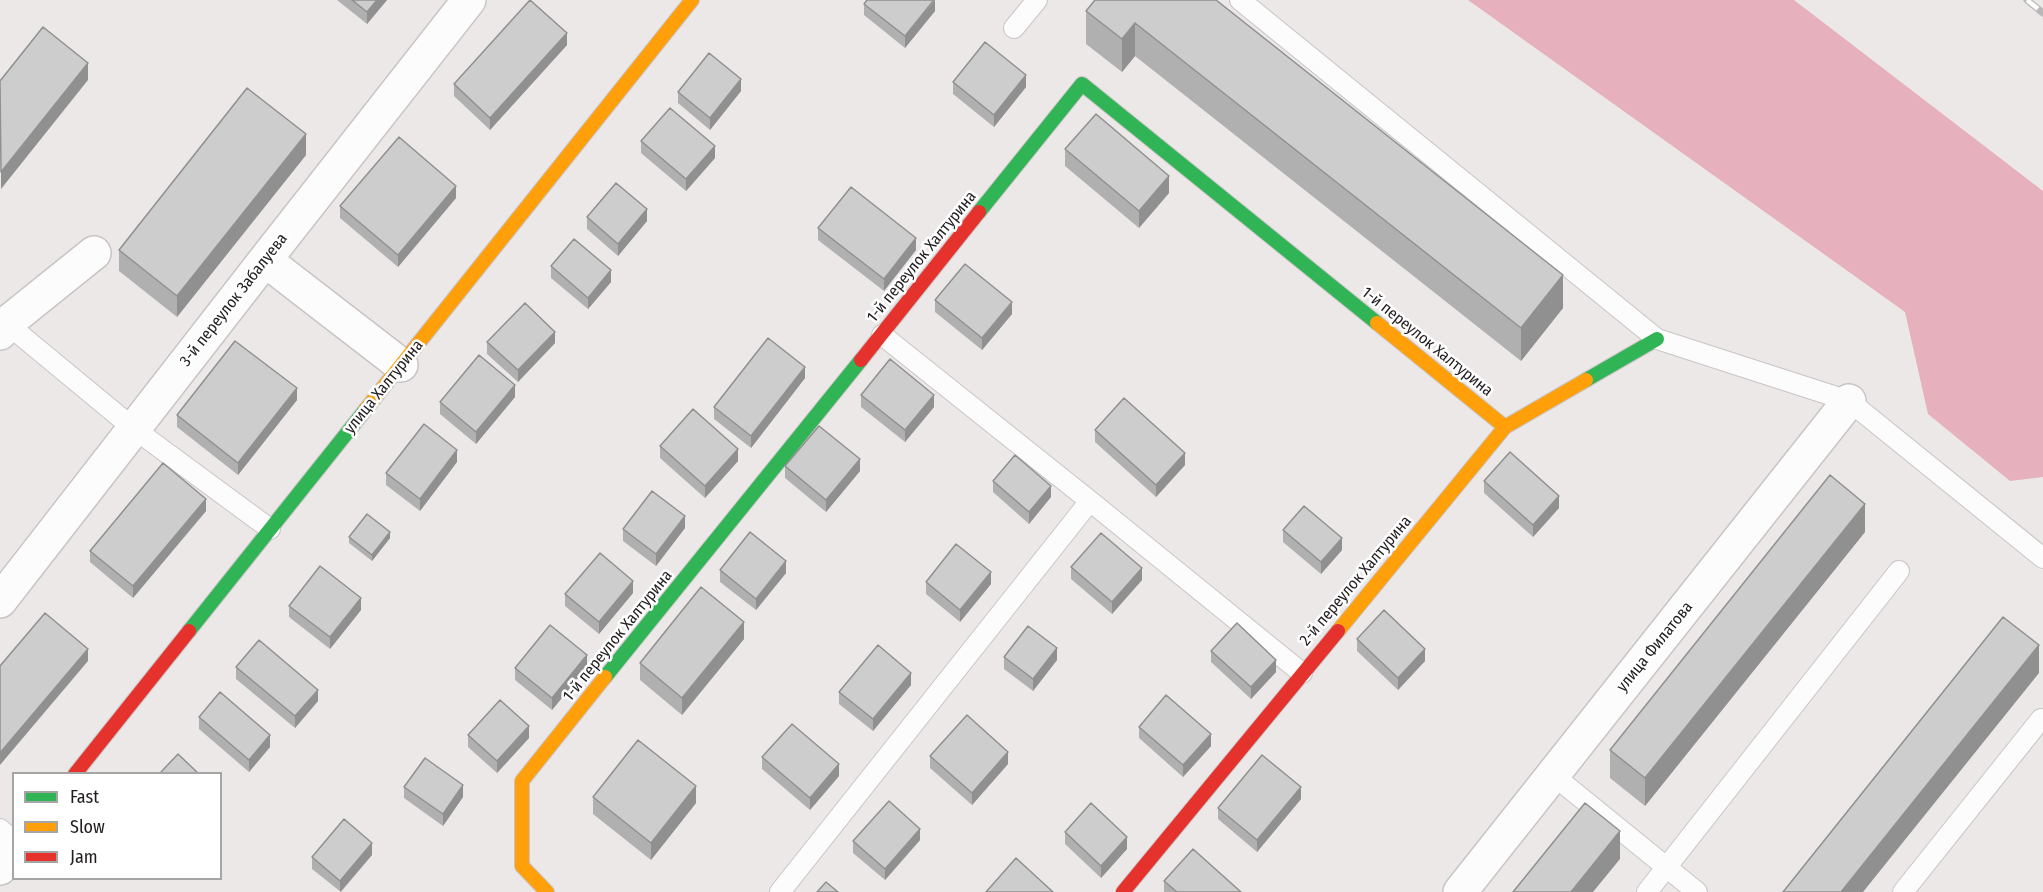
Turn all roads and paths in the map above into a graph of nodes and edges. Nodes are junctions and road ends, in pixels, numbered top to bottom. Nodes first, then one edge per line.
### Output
1 (469, 0) edge
2 (692, 0) edge
3 (1037, 0) edge
4 (1240, 0) edge
5 (1014, 28) dead end
6 (94, 253) dead end
7 (265, 260) junction
8 (2, 324) edge
9 (882, 334) junction
10 (1657, 339) junction
11 (401, 365) junction
12 (1849, 401) junction
13 (1505, 427) junction
14 (134, 428) junction
15 (1090, 501) junction
16 (270, 529) junction
17 (2043, 558) edge
18 (1899, 571) dead end
19 (0, 601) edge
20 (1302, 673) junction
21 (2041, 719) dead end
22 (77, 772) edge
23 (1553, 775) junction
24 (0, 829) edge
25 (12, 839) edge
26 (12, 853) edge
27 (1667, 867) junction
28 (0, 868) edge
29 (547, 892) edge
30 (780, 892) edge
31 (1123, 892) edge
32 (1460, 892) edge
33 (1647, 892) edge
34 (1697, 892) edge
35 (1903, 892) edge

1 - 7 street, 3-й переулок Забалуева
2 - 11 street, улица Халтурина
3 - 5 lane
4 - 10 lane
6 - 8 street
7 - 11 street
7 - 14 street, 3-й переулок Забалуева
8 - 14 lane
9 - 13 street, 1-й переулок Халтурина
9 - 15 lane
9 - 29 street, 1-й переулок Халтурина
10 - 12 lane
10 - 13 street, 2-й переулок Халтурина
11 - 16 street, улица Халтурина
12 - 17 lane
12 - 23 street, улица Филатова
13 - 20 street, 2-й переулок Халтурина
14 - 16 lane
14 - 19 street, 3-й переулок Забалуева
15 - 20 lane
15 - 30 lane
16 - 22 street, улица Халтурина
18 - 27 lane
20 - 31 street, 2-й переулок Халтурина
21 - 35 lane
23 - 27 lane
23 - 32 street, улица Филатова
24 - 25 lane
26 - 28 street
27 - 33 lane
27 - 34 lane

